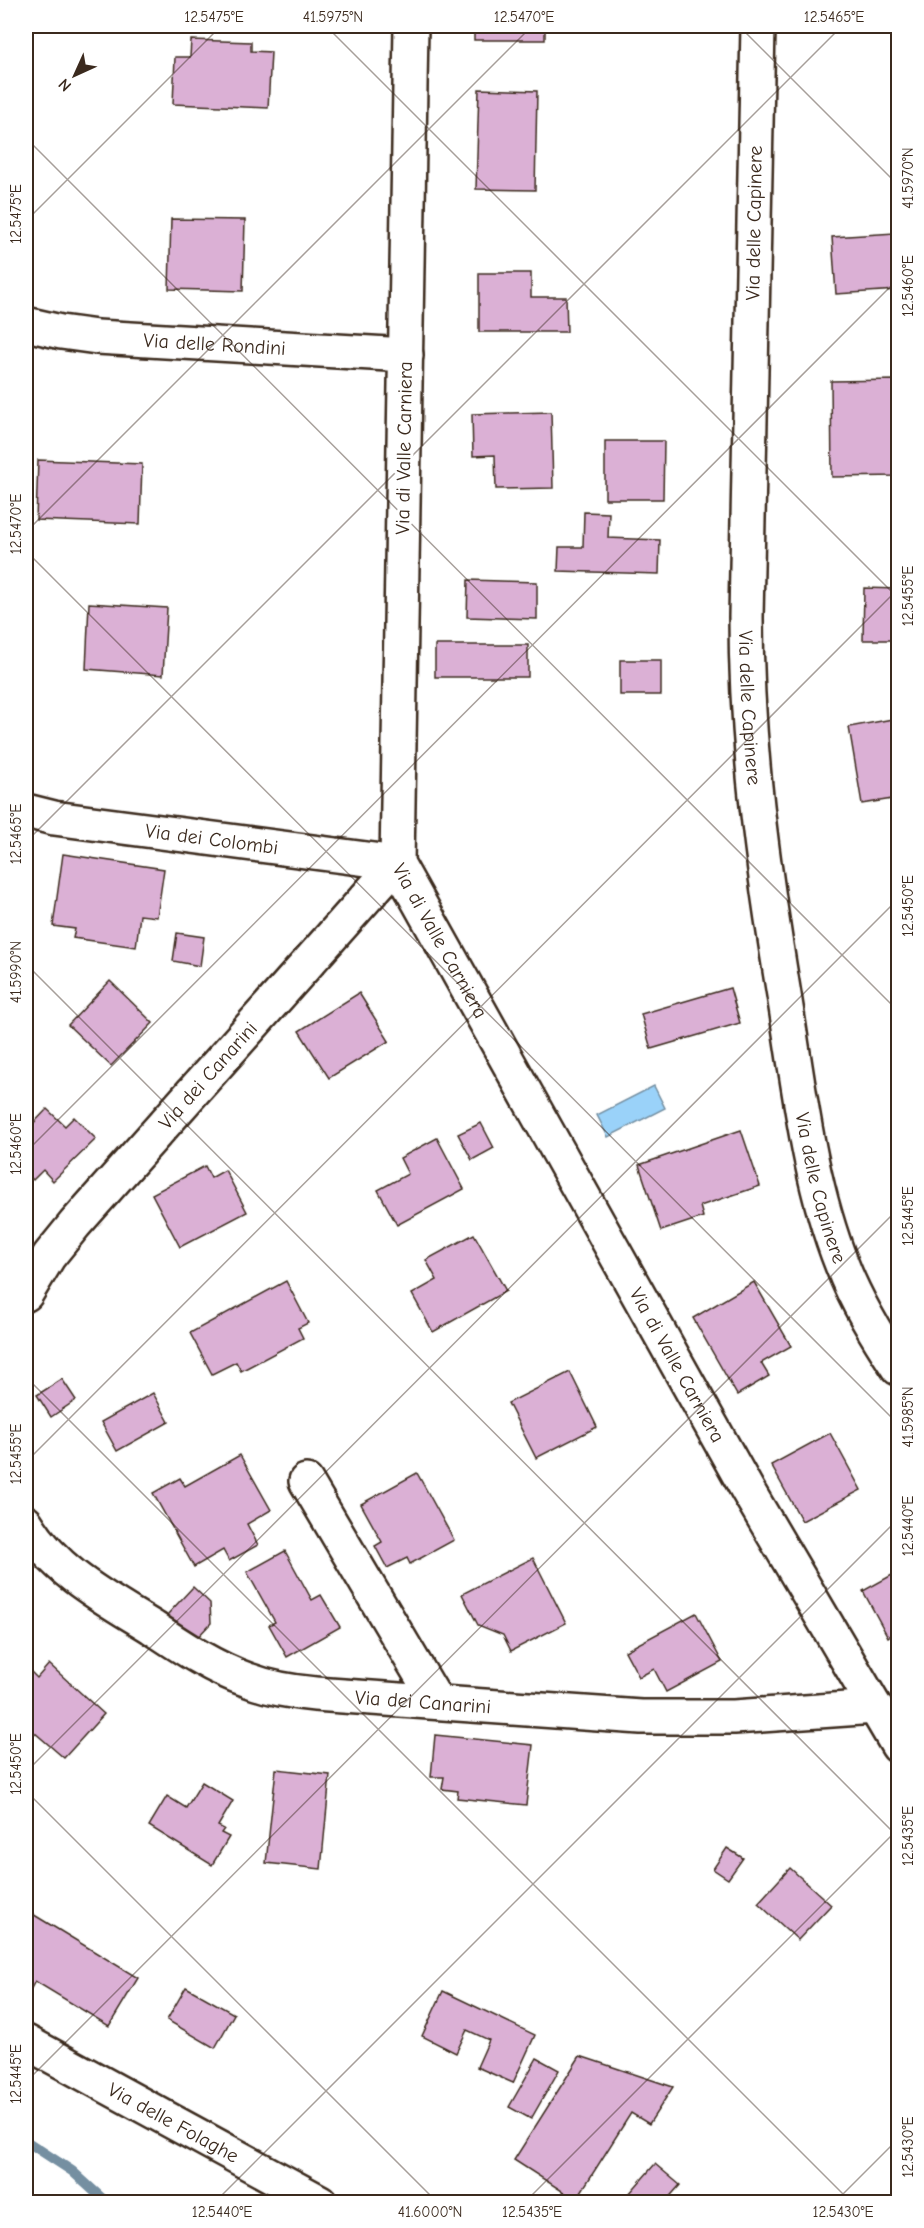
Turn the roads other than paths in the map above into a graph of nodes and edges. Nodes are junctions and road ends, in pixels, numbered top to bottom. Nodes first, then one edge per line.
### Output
1 (411, 26) edge
2 (758, 26) edge
3 (26, 324) edge
4 (406, 355) junction
5 (26, 810) edge
6 (397, 862) junction
7 (26, 1294) edge
8 (898, 1368) edge
9 (306, 1481) dead end
10 (26, 1523) edge
11 (437, 1702) junction
12 (875, 1707) junction
13 (898, 1746) edge
14 (26, 2042) edge
15 (320, 2202) edge

1 - 4 street, Via di Valle Carniera
2 - 8 street, Via delle Capinere
3 - 4 street, Via delle Rondini
4 - 6 street, Via di Valle Carniera
5 - 6 street, Via dei Colombi
6 - 7 street, Via dei Canarini
6 - 12 street, Via di Valle Carniera
9 - 11 street
10 - 11 street, Via dei Canarini
11 - 12 street, Via dei Canarini
12 - 13 street, Via di Valle Carniera
14 - 15 street, Via delle Folaghe

